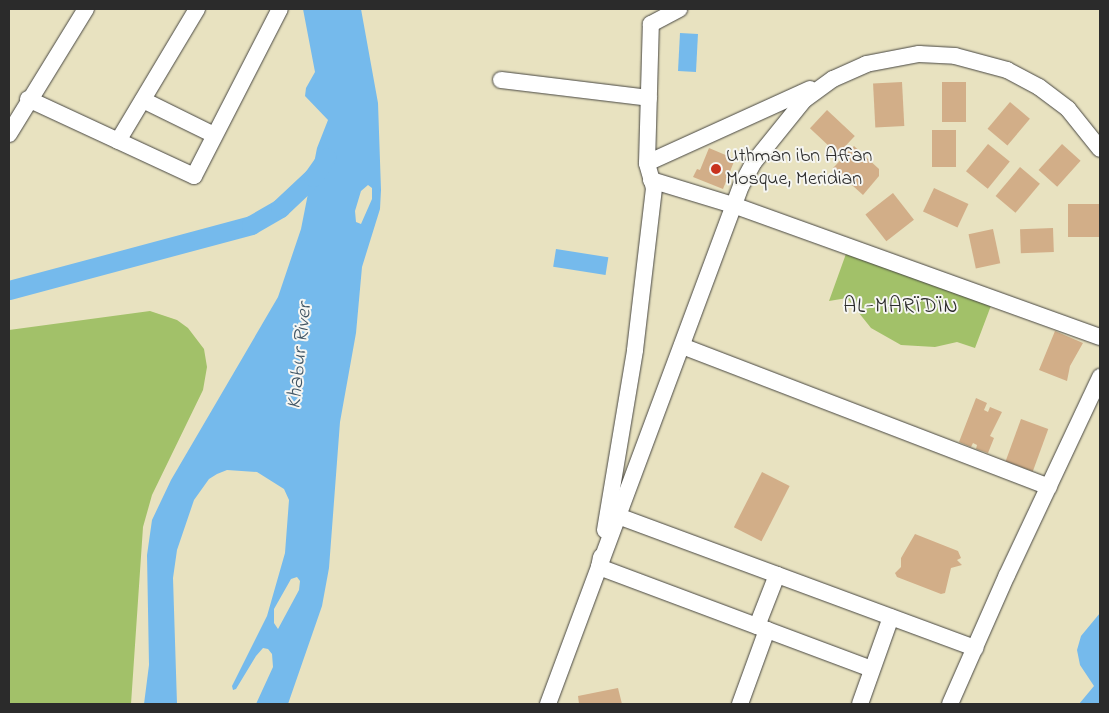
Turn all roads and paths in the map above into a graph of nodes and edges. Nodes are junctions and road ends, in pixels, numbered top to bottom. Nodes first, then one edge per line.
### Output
1 (86, 9) edge
2 (197, 9) edge
3 (280, 9) edge
4 (679, 9) edge
5 (833, 79) junction
6 (501, 80) dead end
7 (649, 98) junction
8 (28, 100) junction
9 (143, 100) junction
10 (9, 134) edge
11 (214, 135) junction
12 (118, 141) junction
13 (1100, 149) edge
14 (647, 163) junction
15 (651, 180) junction
16 (734, 205) junction
17 (1100, 338) edge
18 (682, 346) junction
19 (1100, 377) edge
20 (1049, 487) junction
21 (618, 516) junction
22 (599, 567) junction
23 (777, 575) junction
24 (891, 617) junction
25 (762, 628) junction
26 (975, 648) junction
27 (872, 669) junction
28 (548, 704) edge
29 (740, 704) edge
30 (860, 704) edge
31 (950, 704) edge

1 - 8 street
2 - 9 street
3 - 11 street
4 - 7 street
5 - 13 street
5 - 14 street
5 - 16 street
6 - 7 street
7 - 14 street
8 - 10 street
8 - 12 street
9 - 11 street
9 - 12 street
11 - 12 street
14 - 15 street
15 - 16 street
15 - 22 street
16 - 17 street
16 - 18 street
18 - 20 street
18 - 21 street
19 - 20 street
20 - 26 street
21 - 22 street
21 - 23 street
22 - 25 street
22 - 28 street
23 - 24 street
23 - 25 street
24 - 26 street
24 - 27 street
25 - 27 street
25 - 29 street
26 - 31 street
27 - 30 street

